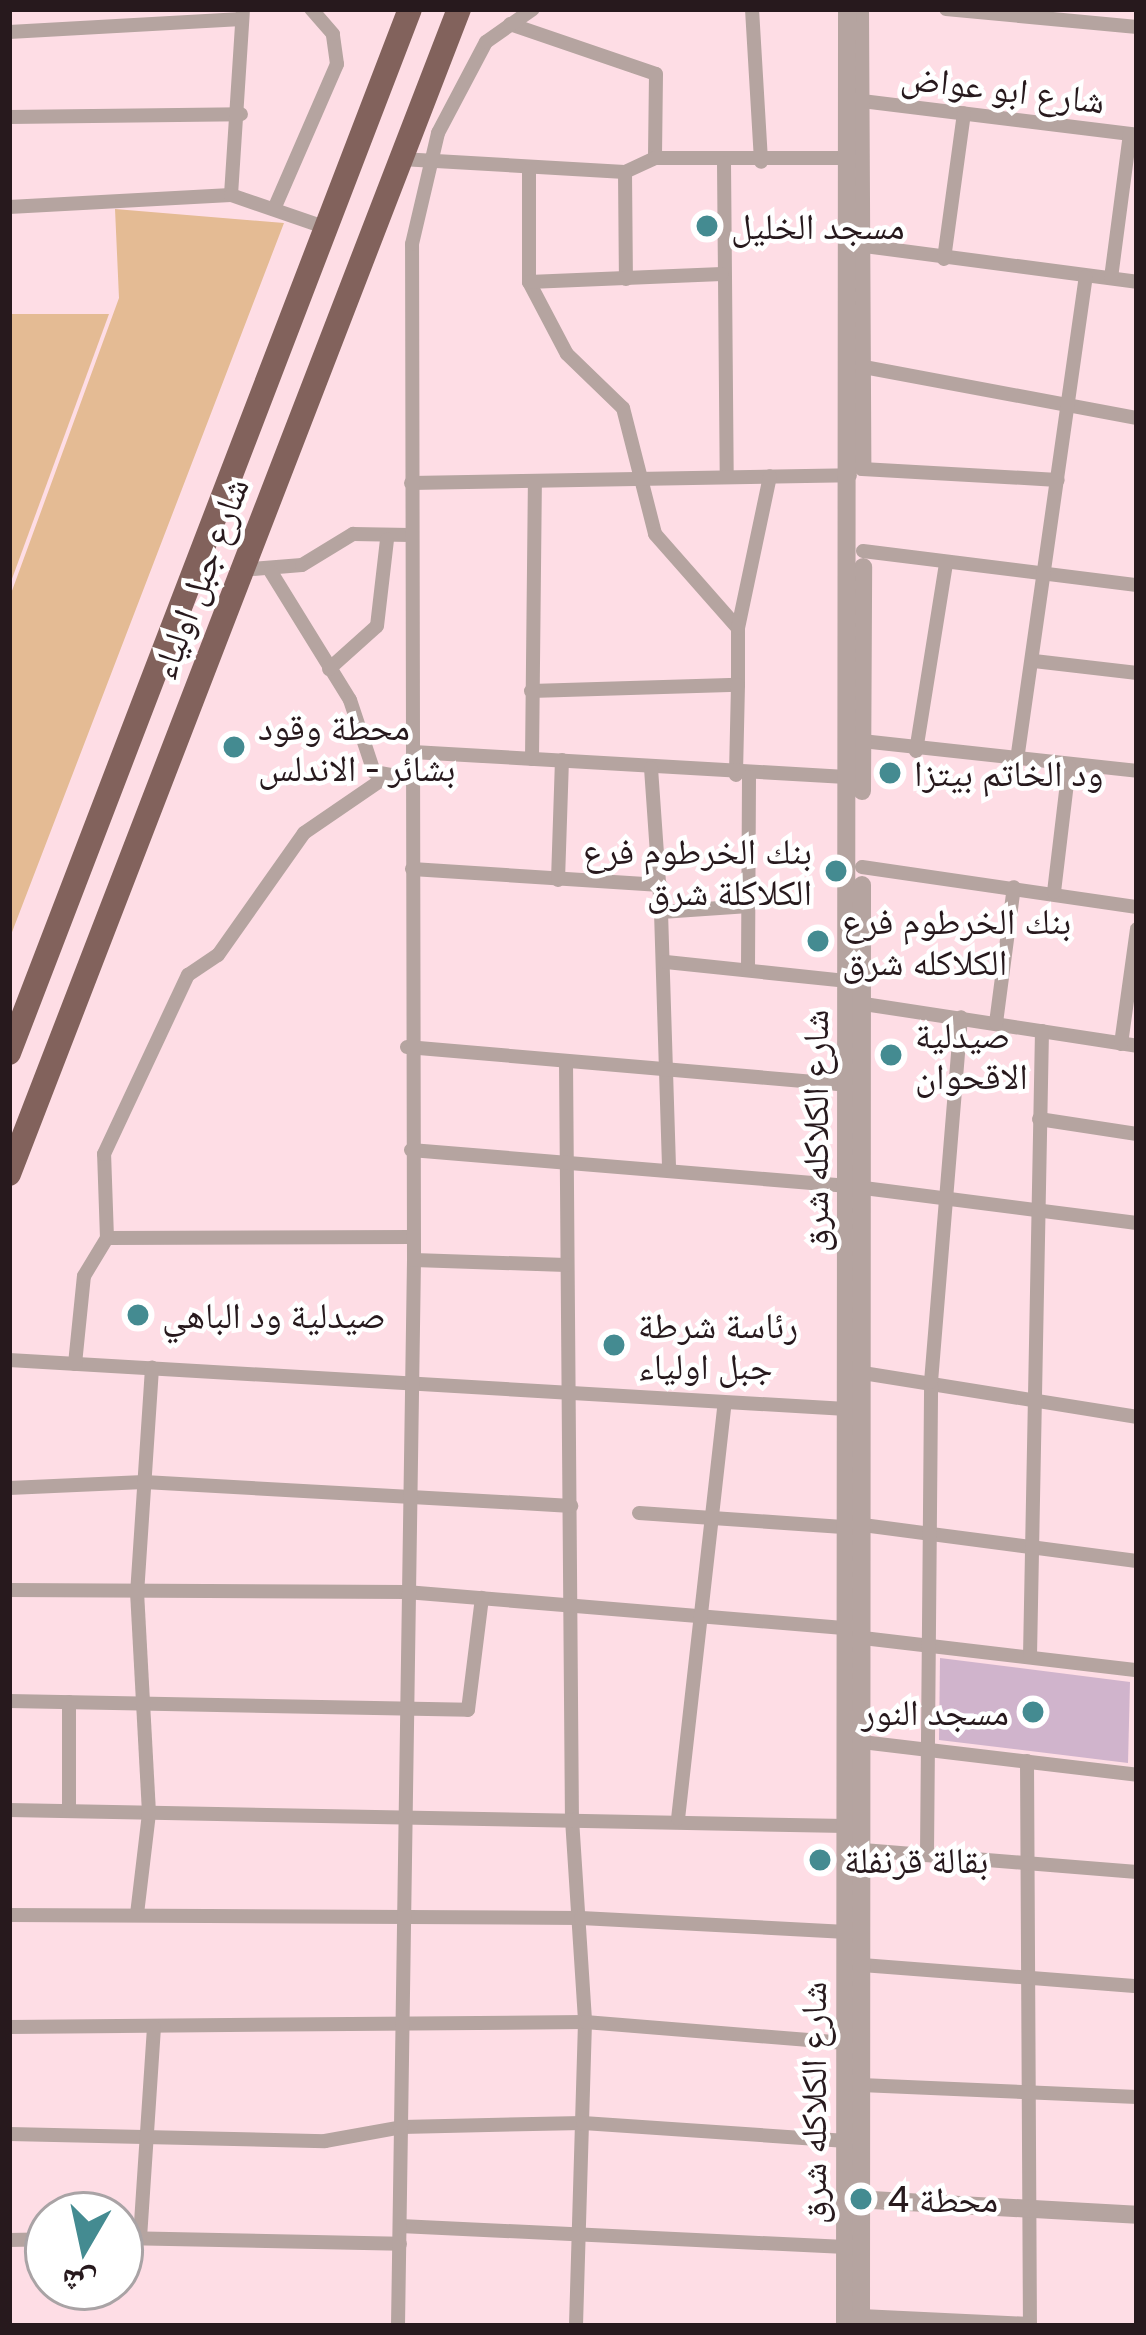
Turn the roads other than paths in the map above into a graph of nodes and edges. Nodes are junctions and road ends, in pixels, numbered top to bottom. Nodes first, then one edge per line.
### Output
1 (311, 9) edge
2 (410, 9) edge
3 (459, 9) edge
4 (532, 9) edge
5 (752, 9) edge
6 (847, 9) edge
7 (860, 9) edge
8 (946, 9) edge
9 (991, 11) edge
10 (242, 14) edge
11 (510, 24) junction
12 (1137, 27) edge
13 (9, 32) edge
14 (862, 101) junction
15 (964, 113) junction
16 (241, 114) junction
17 (9, 117) edge
18 (1133, 134) edge
19 (655, 158) junction
20 (848, 158) junction
21 (760, 162) junction
22 (414, 163) junction
23 (724, 164) junction
24 (530, 171) junction
25 (625, 172) junction
26 (231, 195) junction
27 (9, 207) edge
28 (274, 209) junction
29 (327, 228) junction
30 (857, 245) junction
31 (944, 259) junction
32 (722, 274) junction
33 (1086, 278) junction
34 (1111, 278) junction
35 (626, 279) junction
36 (529, 282) junction
37 (1137, 282) edge
38 (864, 368) junction
39 (1066, 405) junction
40 (1137, 418) edge
41 (243, 448) junction
42 (856, 472) junction
43 (770, 476) junction
44 (727, 477) junction
45 (278, 478) junction
46 (634, 480) junction
47 (1058, 480) junction
48 (411, 483) junction
49 (535, 483) junction
50 (223, 497) junction
51 (255, 535) junction
52 (410, 536) junction
53 (387, 540) junction
54 (863, 551) junction
55 (946, 564) junction
56 (241, 569) junction
57 (271, 572) junction
58 (1049, 575) junction
59 (1137, 585) edge
60 (738, 628) junction
61 (1034, 662) junction
62 (328, 670) junction
63 (1137, 673) edge
64 (738, 686) junction
65 (531, 691) junction
66 (862, 740) junction
67 (916, 751) junction
68 (413, 752) junction
69 (532, 759) junction
70 (562, 760) junction
71 (1017, 760) junction
72 (1070, 766) junction
73 (651, 768) junction
74 (1137, 771) edge
75 (742, 776) junction
76 (850, 777) junction
77 (383, 779) junction
78 (414, 779) junction
79 (862, 867) junction
80 (412, 869) junction
81 (558, 880) junction
82 (660, 885) junction
83 (1014, 887) junction
84 (1054, 892) junction
85 (749, 906) junction
86 (1137, 907) edge
87 (661, 912) junction
88 (1137, 929) edge
89 (666, 962) junction
90 (748, 968) junction
91 (848, 981) junction
92 (864, 1004) junction
93 (961, 1017) junction
94 (996, 1023) junction
95 (1042, 1031) junction
96 (1129, 1045) edge
97 (407, 1046) junction
98 (9, 1053) edge
99 (566, 1061) junction
100 (669, 1066) junction
101 (849, 1085) junction
102 (1039, 1119) junction
103 (1137, 1133) edge
104 (410, 1150) junction
105 (568, 1162) junction
106 (669, 1169) junction
107 (9, 1174) edge
108 (856, 1187) junction
109 (944, 1199) junction
110 (1038, 1212) junction
111 (1137, 1223) edge
112 (412, 1237) junction
113 (106, 1238) junction
114 (414, 1260) junction
115 (566, 1265) junction
116 (11, 1362) edge
117 (75, 1364) junction
118 (152, 1367) junction
119 (863, 1373) junction
120 (931, 1382) junction
121 (411, 1383) junction
122 (569, 1397) junction
123 (1034, 1398) junction
124 (724, 1406) junction
125 (847, 1409) junction
126 (1137, 1417) edge
127 (144, 1482) junction
128 (9, 1488) edge
129 (406, 1492) junction
130 (571, 1506) junction
131 (639, 1513) dead end
132 (712, 1517) junction
133 (855, 1526) junction
134 (931, 1536) junction
135 (1031, 1549) junction
136 (1137, 1561) edge
137 (9, 1590) edge
138 (406, 1592) junction
139 (136, 1594) junction
140 (482, 1598) junction
141 (572, 1606) junction
142 (700, 1618) junction
143 (855, 1633) junction
144 (932, 1644) junction
145 (1030, 1656) junction
146 (1137, 1670) edge
147 (9, 1701) edge
148 (69, 1702) junction
149 (149, 1704) junction
150 (405, 1707) junction
151 (862, 1742) junction
152 (929, 1750) junction
153 (1028, 1761) junction
154 (1137, 1775) edge
155 (9, 1810) edge
156 (69, 1811) junction
157 (149, 1813) junction
158 (403, 1814) junction
159 (572, 1819) junction
160 (677, 1819) junction
161 (846, 1826) junction
162 (863, 1850) junction
163 (927, 1854) junction
164 (1030, 1864) junction
165 (1137, 1872) edge
166 (136, 1914) junction
167 (9, 1916) edge
168 (581, 1918) junction
169 (403, 1919) junction
170 (847, 1932) junction
171 (862, 1965) junction
172 (1032, 1976) junction
173 (1137, 1986) edge
174 (585, 2022) junction
175 (404, 2023) junction
176 (9, 2026) edge
177 (154, 2027) junction
178 (846, 2043) junction
179 (861, 2085) junction
180 (1031, 2092) junction
181 (1137, 2097) edge
182 (583, 2123) junction
183 (401, 2127) junction
184 (145, 2133) junction
185 (9, 2134) edge
186 (846, 2141) junction
187 (142, 2191) edge
188 (853, 2200) junction
189 (1031, 2210) junction
190 (1137, 2215) edge
191 (400, 2226) junction
192 (582, 2228) junction
193 (144, 2238) edge
194 (400, 2244) junction
195 (845, 2247) junction
196 (856, 2323) edge
197 (1030, 2325) edge
198 (398, 2326) edge
199 (576, 2326) edge

1 - 28 street
2 - 29 highway, شارع جبل اولياء
3 - 22 highway, شارع جبل اولياء
4 - 11 street
5 - 21 street
6 - 20 street, شارع الكلاكله شرق
7 - 14 street, شارع الكلاكله شرق
8 - 9 street
9 - 12 street
10 - 13 street
10 - 16 street
11 - 19 street
11 - 22 street
14 - 15 street, شارع ابو عواض
14 - 30 street, شارع الكلاكله شرق
15 - 18 street, شارع ابو عواض
15 - 31 street
16 - 17 street
16 - 26 street
18 - 34 street
19 - 23 street
19 - 25 street
20 - 21 street
20 - 30 street, شارع الكلاكله شرق
21 - 23 street
22 - 24 street
22 - 45 highway, شارع جبل اولياء
22 - 48 street
23 - 32 street
24 - 25 street
24 - 36 street
25 - 35 street
26 - 27 street
26 - 28 street
28 - 29 street
29 - 41 highway, شارع جبل اولياء
30 - 31 street
30 - 38 street, شارع الكلاكله شرق
30 - 42 street, شارع الكلاكله شرق
31 - 33 street
32 - 35 street
32 - 44 street
33 - 34 street
33 - 39 street
34 - 37 street
35 - 36 street
36 - 46 street
38 - 39 street
38 - 42 street, شارع الكلاكله شرق
39 - 40 street
39 - 47 street
41 - 45 highway
41 - 50 highway, شارع جبل اولياء
42 - 43 street
42 - 47 street
42 - 54 street, شارع الكلاكله شرق
42 - 76 street, شارع الكلاكله شرق
43 - 44 street
43 - 60 street
44 - 46 street
45 - 51 highway, شارع جبل اولياء
46 - 49 street
46 - 60 street
47 - 58 street
48 - 49 street
48 - 52 street
49 - 65 street
50 - 51 highway
50 - 98 highway, شارع جبل اولياء
51 - 56 highway, شارع جبل اولياء
52 - 53 street
52 - 68 street
53 - 57 street
53 - 62 street
54 - 55 street
54 - 66 street, شارع الكلاكله شرق
55 - 58 street
55 - 67 street
56 - 57 street
56 - 107 highway, شارع جبل اولياء
57 - 62 street
58 - 59 street
58 - 61 street
60 - 64 street
61 - 63 street
61 - 71 street
62 - 77 street
64 - 65 street
64 - 75 street
65 - 69 street
66 - 67 street
66 - 79 street, شارع الكلاكله شرق
67 - 71 street
68 - 69 street
68 - 78 street
69 - 70 street
70 - 73 street
70 - 81 street
71 - 72 street
72 - 74 street
72 - 84 street
73 - 75 street
73 - 82 street
75 - 76 street
75 - 85 street
76 - 91 street, شارع الكلاكله شرق
77 - 78 street
77 - 113 street
78 - 80 street
79 - 83 street
79 - 92 street, شارع الكلاكله شرق
80 - 81 street
80 - 97 street
81 - 82 street
82 - 87 street
83 - 84 street
83 - 94 street
84 - 86 street
85 - 87 street
85 - 90 street
87 - 89 street
88 - 96 street
89 - 90 street
89 - 100 street
90 - 91 street
91 - 101 street, شارع الكلاكله شرق
92 - 93 street
92 - 108 street, شارع الكلاكله شرق
93 - 94 street
93 - 109 street
94 - 95 street
95 - 96 street
95 - 102 street
97 - 99 street
97 - 104 street
99 - 100 street
99 - 105 street
100 - 101 street
100 - 106 street
101 - 108 street, شارع الكلاكله شرق
102 - 103 street
102 - 110 street
104 - 105 street
104 - 112 street
105 - 106 street
105 - 115 street
106 - 108 street
108 - 109 street
108 - 119 street, شارع الكلاكله شرق
108 - 125 street, شارع الكلاكله شرق
109 - 110 street
109 - 120 street
110 - 111 street
110 - 123 street
112 - 113 street
112 - 114 street
113 - 117 street
114 - 115 street
114 - 121 street
115 - 122 street
116 - 117 street
117 - 118 street
118 - 121 street
118 - 127 street
119 - 120 street
119 - 133 street, شارع الكلاكله شرق
120 - 123 street
120 - 134 street
121 - 122 street
121 - 129 street
122 - 124 street
122 - 130 street
123 - 126 street
123 - 135 street
124 - 125 street
124 - 132 street
125 - 133 street, شارع الكلاكله شرق
127 - 128 street
127 - 129 street
127 - 139 street
129 - 130 street
129 - 138 street
130 - 141 street
131 - 132 street
132 - 133 street
132 - 142 street
133 - 134 street
133 - 143 street, شارع الكلاكله شرق
134 - 135 street
134 - 144 street
135 - 136 street
135 - 145 street
137 - 139 street
138 - 139 street
138 - 140 street
138 - 150 street
139 - 149 street
140 - 141 street
140 - 150 street
141 - 142 street
141 - 159 street
142 - 143 street
142 - 160 street
143 - 144 street
143 - 151 street, شارع الكلاكله شرق
143 - 161 street, شارع الكلاكله شرق
144 - 145 street
144 - 152 street
145 - 146 street
147 - 148 street
148 - 149 street
148 - 156 street
149 - 150 street
149 - 157 street
150 - 158 street
151 - 152 street
151 - 162 street, شارع الكلاكله شرق
152 - 153 street
152 - 163 street
153 - 154 street
153 - 164 street
155 - 156 street
156 - 157 street
157 - 158 street
157 - 166 street
158 - 159 street
158 - 169 street
159 - 160 street
159 - 168 street
160 - 161 street
161 - 170 street, شارع الكلاكله شرق
162 - 163 street
162 - 171 street, شارع الكلاكله شرق
163 - 164 street
164 - 165 street
164 - 172 street
166 - 167 street
166 - 169 street
168 - 169 street
168 - 170 street
168 - 174 street
169 - 175 street
170 - 178 street, شارع الكلاكله شرق
171 - 172 street
171 - 179 street, شارع الكلاكله شرق
172 - 173 street
172 - 180 street
174 - 175 street
174 - 178 street
174 - 182 street
175 - 177 street
175 - 183 street
176 - 177 street
177 - 184 street
178 - 186 street, شارع الكلاكله شرق
179 - 180 street
179 - 188 street, شارع الكلاكله شرق
180 - 181 street
180 - 189 street
182 - 183 street
182 - 186 street
182 - 192 street
183 - 184 street
183 - 191 street
184 - 185 street
184 - 187 street
186 - 188 street, شارع الكلاكله شرق
188 - 189 street
188 - 195 street, شارع الكلاكله شرق
188 - 196 street, شارع الكلاكله شرق
189 - 190 street
189 - 197 street
191 - 192 street
191 - 194 street
192 - 195 street
192 - 199 street
193 - 194 street
194 - 198 street
195 - 196 street, شارع الكلاكله شرق
196 - 197 street

